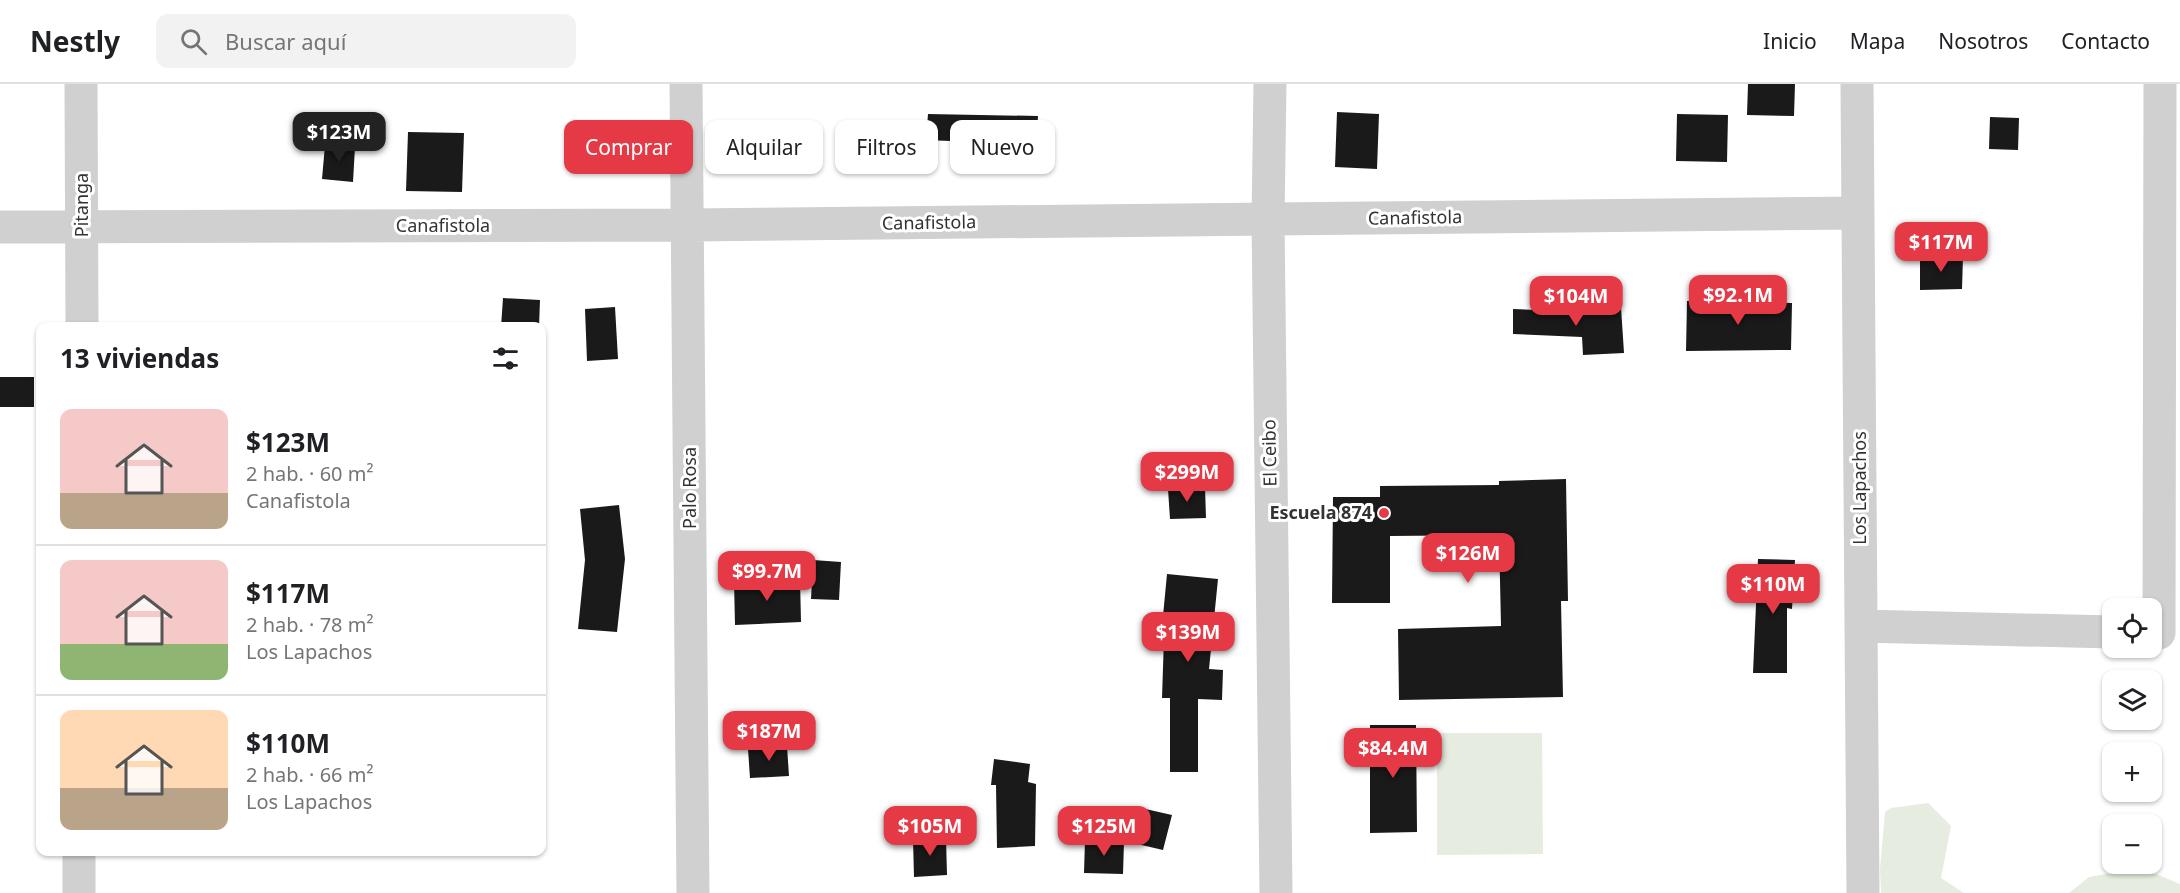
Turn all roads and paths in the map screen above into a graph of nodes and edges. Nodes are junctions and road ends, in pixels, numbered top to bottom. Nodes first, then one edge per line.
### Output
1 (81, 84) edge
2 (686, 84) edge
3 (1270, 84) edge
4 (1857, 84) edge
5 (2160, 84) edge
6 (1858, 213) junction
7 (1268, 220) junction
8 (688, 225) junction
9 (0, 227) edge
10 (82, 227) junction
11 (82, 322) edge
12 (2169, 324) edge
13 (1861, 626) junction
14 (2102, 632) edge
15 (2163, 633) edge
16 (79, 856) edge
17 (79, 893) edge
18 (693, 893) edge
19 (1276, 893) edge
20 (1863, 893) edge

1 - 10 street, Pitanga
2 - 8 street, Palo Rosa
3 - 7 street, El Ceibo
4 - 6 street, Los Lapachos
5 - 12 street
6 - 7 street, Canafistola
6 - 13 street, Los Lapachos
7 - 8 street, Canafistola
7 - 19 street, El Ceibo
8 - 10 street, Canafistola
8 - 18 street, Palo Rosa
9 - 10 street, Canafistola
10 - 11 street, Pitanga
12 - 15 street
13 - 14 street
13 - 20 street, Los Lapachos
16 - 17 street

